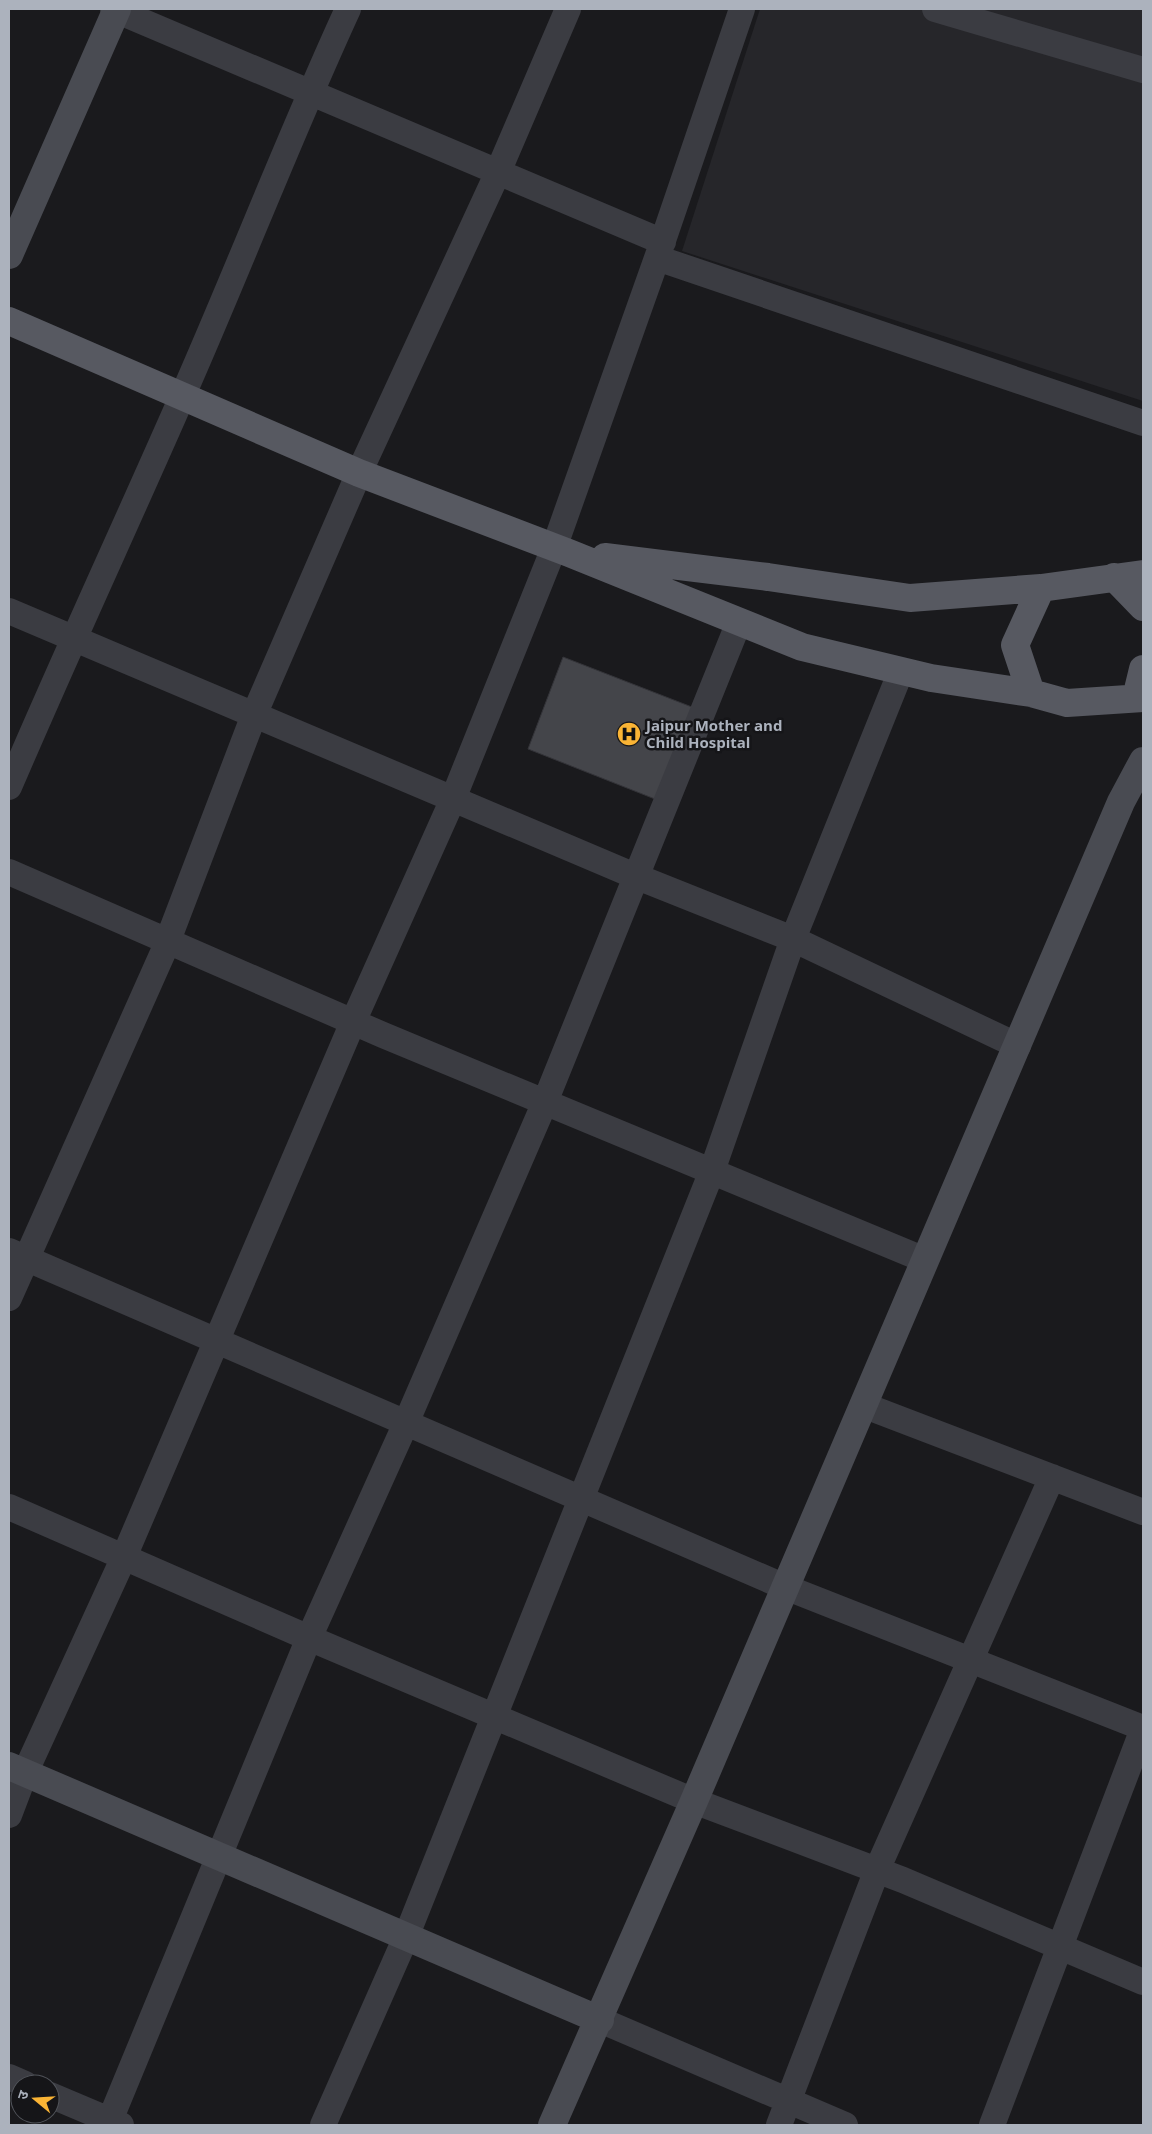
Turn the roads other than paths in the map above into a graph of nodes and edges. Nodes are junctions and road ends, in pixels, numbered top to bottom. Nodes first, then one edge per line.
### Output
1 (115, 9) edge
2 (348, 9) edge
3 (568, 9) edge
4 (742, 9) edge
5 (935, 9) edge
6 (1143, 70) edge
7 (310, 92) junction
8 (498, 172) junction
9 (660, 250) junction
10 (9, 255) edge
11 (9, 321) edge
12 (183, 396) junction
13 (1143, 424) edge
14 (359, 473) junction
15 (562, 550) junction
16 (1143, 574) edge
17 (1114, 578) junction
18 (1041, 588) junction
19 (1143, 607) edge
20 (9, 611) edge
21 (739, 622) junction
22 (73, 639) junction
23 (1143, 669) edge
24 (901, 671) junction
25 (1031, 693) junction
26 (1139, 698) edge
27 (254, 716) junction
28 (1143, 761) edge
29 (9, 787) edge
30 (453, 799) junction
31 (9, 872) edge
32 (635, 876) junction
33 (793, 938) junction
34 (168, 941) junction
35 (353, 1022) junction
36 (1018, 1046) junction
37 (545, 1102) junction
38 (712, 1171) junction
39 (17, 1255) edge
40 (926, 1260) junction
41 (9, 1298) edge
42 (216, 1341) junction
43 (864, 1404) junction
44 (406, 1423) junction
45 (1052, 1477) junction
46 (580, 1498) junction
47 (9, 1507) edge
48 (1143, 1512) edge
49 (124, 1557) junction
50 (785, 1587) junction
51 (309, 1638) junction
52 (972, 1660) junction
53 (493, 1716) junction
54 (1143, 1728) edge
55 (17, 1770) edge
56 (694, 1801) junction
57 (9, 1815) edge
58 (219, 1856) junction
59 (877, 1870) junction
60 (406, 1937) junction
61 (1060, 1946) junction
62 (1143, 1982) edge
63 (600, 2020) junction
64 (60, 2100) edge
65 (790, 2102) junction
66 (113, 2124) edge
67 (324, 2125) edge
68 (552, 2125) edge
69 (779, 2125) edge
70 (845, 2125) edge
71 (992, 2125) edge

1 - 7 street
1 - 10 street
2 - 7 street
3 - 8 street
4 - 9 street
5 - 6 street
7 - 8 street
7 - 12 street
8 - 9 street
8 - 14 street
9 - 13 street
9 - 15 street
11 - 12 main road
12 - 14 main road
12 - 22 street
14 - 15 main road
14 - 27 street
15 - 18 main road
15 - 21 main road
15 - 30 street
16 - 17 main road
17 - 18 main road
17 - 19 main road
18 - 25 main road
20 - 22 street
21 - 24 main road
21 - 32 street
22 - 27 street
22 - 29 street
23 - 26 main road
24 - 25 main road
24 - 33 street
25 - 26 main road
27 - 30 street
27 - 34 street
28 - 36 street
30 - 32 street
30 - 35 street
31 - 34 street
32 - 33 street
32 - 37 street
33 - 36 street
33 - 38 street
34 - 35 street
34 - 39 street
35 - 37 street
35 - 42 street
36 - 40 street
37 - 38 street
37 - 44 street
38 - 40 street
38 - 46 street
39 - 41 street
39 - 42 street
40 - 43 street
42 - 44 street
42 - 49 street
43 - 45 street
43 - 50 street
44 - 46 street
44 - 51 street
45 - 48 street
45 - 52 street
46 - 50 street
46 - 53 street
47 - 49 street
49 - 51 street
49 - 55 street
50 - 52 street
50 - 56 street
51 - 53 street
51 - 58 street
52 - 54 street
52 - 59 street
53 - 56 street
53 - 60 street
54 - 61 street
55 - 57 street
55 - 58 street
56 - 59 street
56 - 63 street
58 - 60 street
58 - 66 street
59 - 61 street
59 - 65 street
60 - 63 street
60 - 67 street
61 - 62 street
61 - 71 street
63 - 65 street
63 - 68 street
64 - 66 street
65 - 69 street
65 - 70 street

